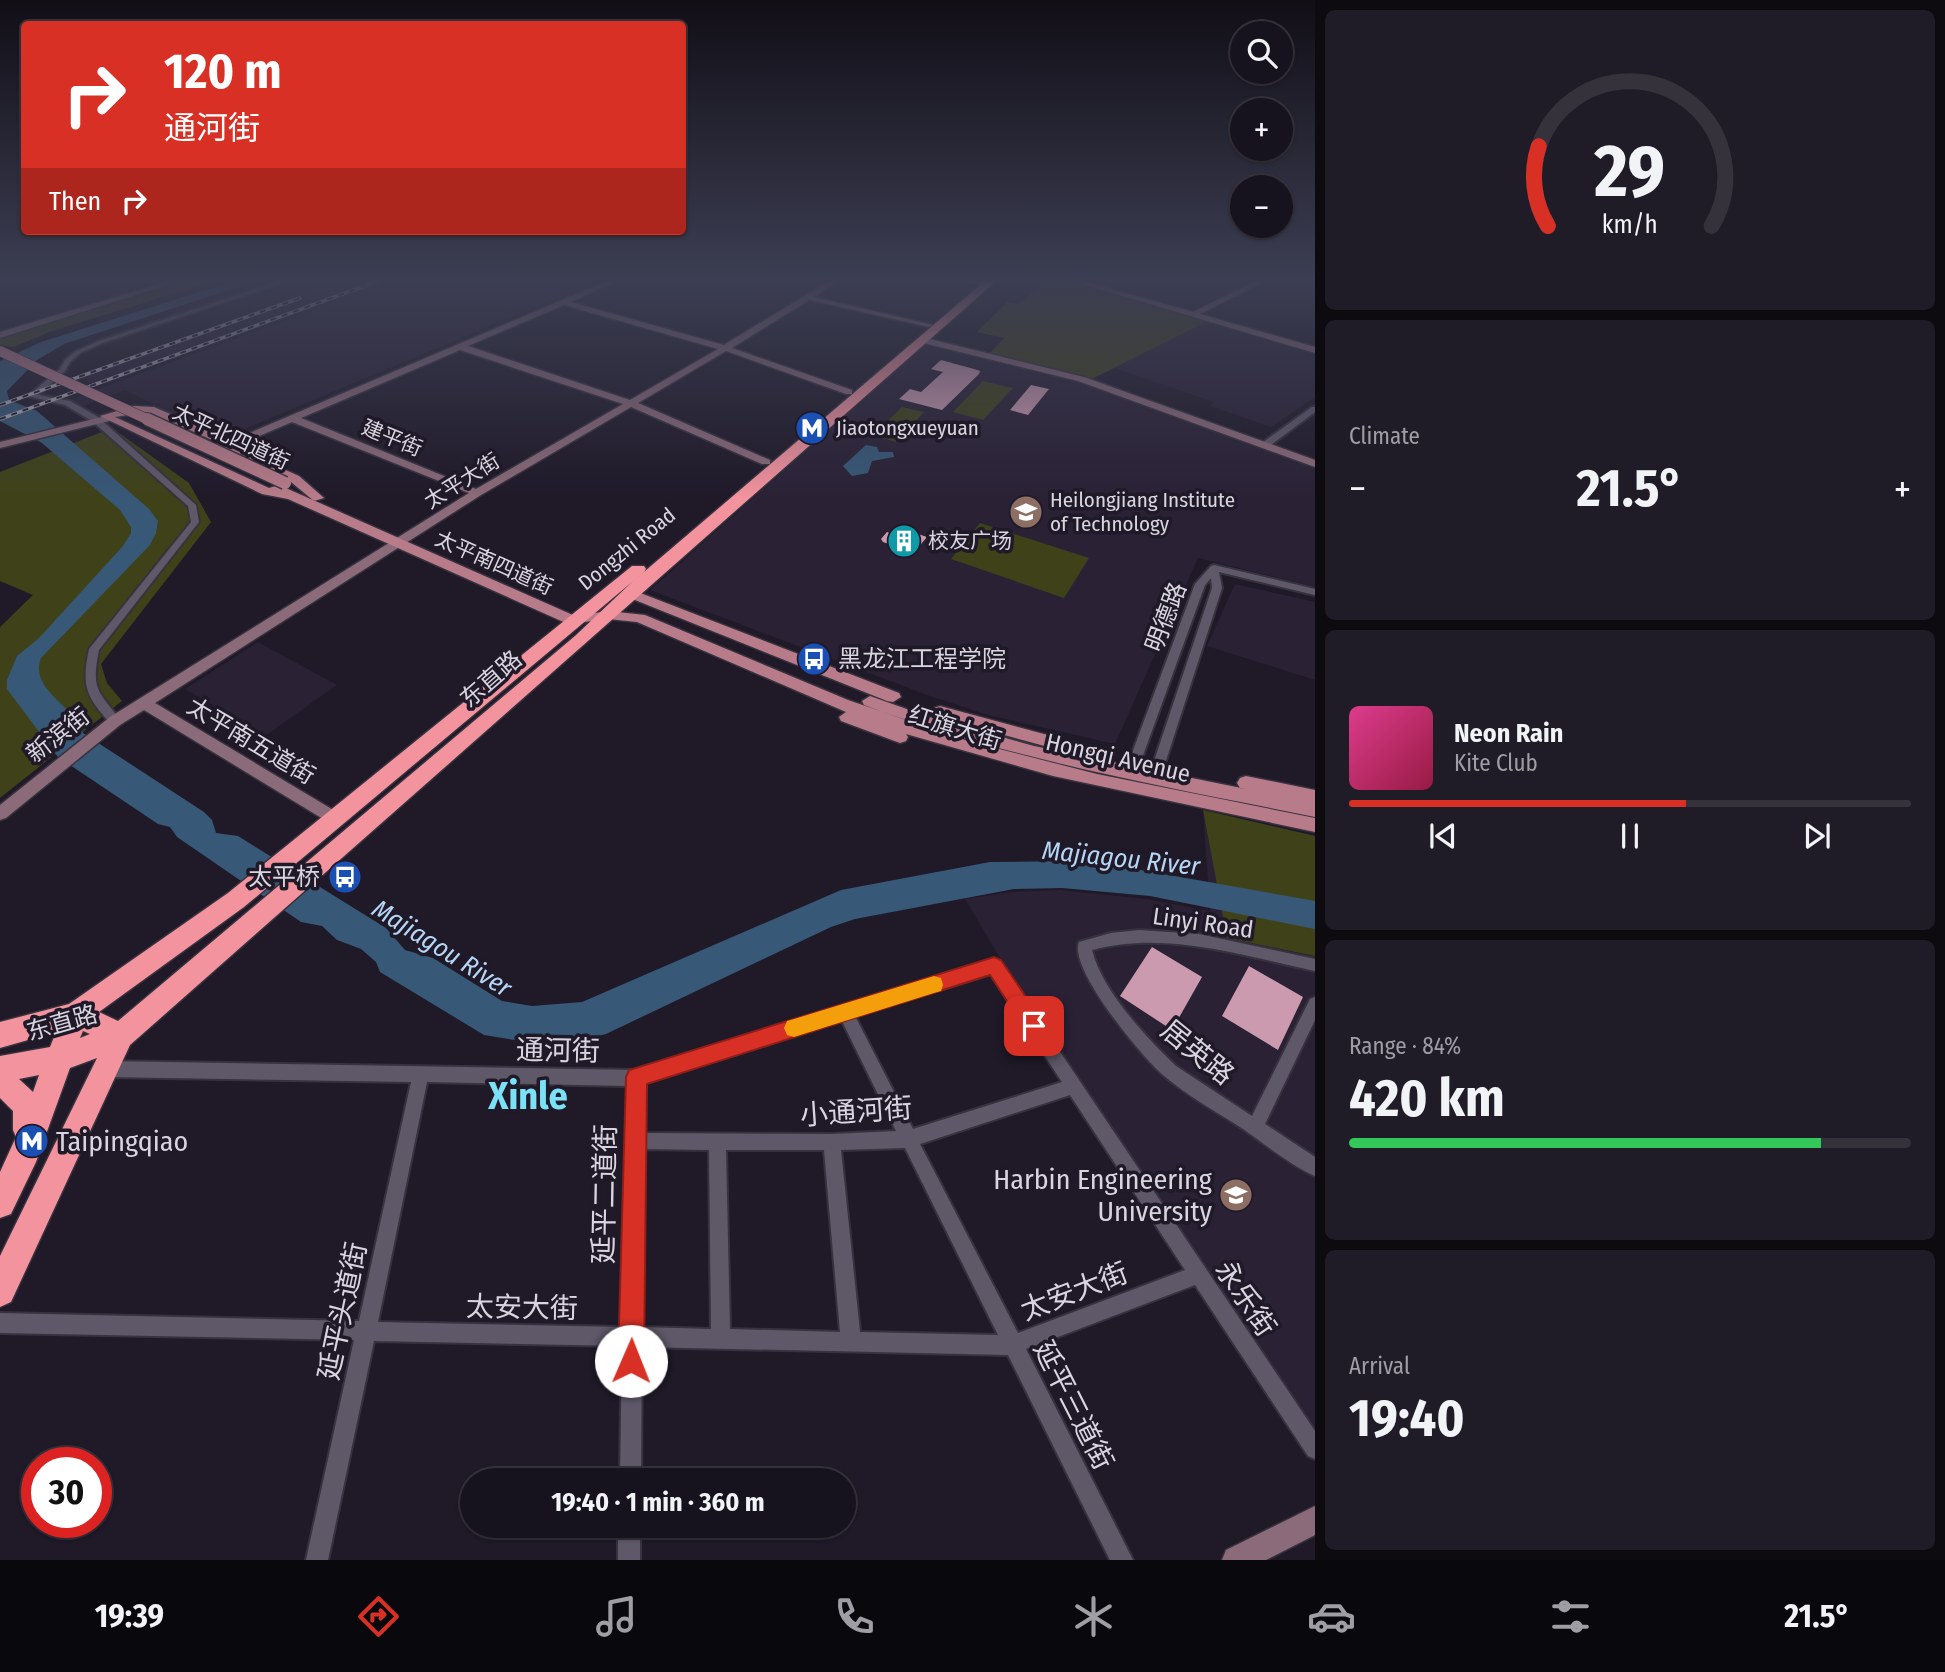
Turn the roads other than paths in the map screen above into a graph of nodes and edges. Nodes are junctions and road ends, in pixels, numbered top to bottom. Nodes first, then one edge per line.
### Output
1 (6, 354) edge
2 (76, 354) edge
3 (440, 354) edge
4 (482, 354) edge
5 (715, 354) edge
6 (741, 354) edge
7 (898, 354) edge
8 (902, 354) edge
9 (996, 354) edge
10 (0, 359) edge
11 (849, 392) junction
12 (631, 403) junction
13 (1315, 409) edge
14 (102, 418) junction
15 (292, 418) junction
16 (3, 443) edge
17 (1265, 445) junction
18 (225, 447) junction
19 (766, 462) junction
20 (1315, 464) edge
21 (280, 486) junction
22 (477, 493) junction
23 (318, 498) junction
24 (304, 502) junction
25 (403, 540) junction
26 (1214, 568) junction
27 (1315, 592) edge
28 (613, 610) junction
29 (644, 615) junction
30 (578, 617) junction
31 (144, 703) junction
32 (115, 721) junction
33 (1133, 767) junction
34 (1157, 771) junction
35 (1315, 797) edge
36 (1315, 810) edge
37 (0, 814) edge
38 (334, 818) junction
39 (1315, 825) edge
40 (1315, 835) edge
41 (298, 848) joint
42 (1084, 946) joint
43 (1315, 965) edge
44 (994, 966) joint
45 (1315, 1004) edge
46 (845, 1012) junction
47 (76, 1014) junction
48 (0, 1035) edge
49 (121, 1036) junction
50 (58, 1059) junction
51 (0, 1069) edge
52 (103, 1069) junction
53 (421, 1074) junction
54 (636, 1077) junction
55 (0, 1083) edge
56 (1073, 1086) junction
57 (1255, 1128) junction
58 (909, 1139) junction
59 (717, 1140) junction
60 (635, 1141) junction
61 (832, 1142) junction
62 (20, 1161) junction
63 (1315, 1167) edge
64 (0, 1203) edge
65 (1199, 1275) junction
66 (0, 1291) edge
67 (0, 1323) edge
68 (366, 1331) junction
69 (631, 1337) junction
70 (721, 1339) junction
71 (851, 1342) junction
72 (1012, 1345) junction
73 (1315, 1449) edge
74 (630, 1468) edge
75 (1315, 1520) edge
76 (629, 1538) edge
77 (317, 1560) edge
78 (629, 1560) edge
79 (1122, 1560) edge
80 (1236, 1560) edge

1 - 21 main road, 太平北四道街, bridge
2 - 14 street
3 - 15 street
4 - 12 street
5 - 12 street, 太平大街
6 - 11 street
7 - 11 highway, Dongzhi Road
8 - 28 highway, 东直路
9 - 17 street
10 - 21 main road, 太平北四道街
11 - 19 highway, Dongzhi Road
12 - 19 street
12 - 22 street, 太平大街
13 - 17 street
14 - 16 street
14 - 18 main road
14 - 24 main road
14 - 32 street
15 - 18 street
15 - 22 street, 建平街
17 - 20 street
18 - 23 main road
19 - 30 highway, Dongzhi Road
21 - 23 main road, 太平北四道街
21 - 24 main road, 太平北四道街
22 - 25 street, 太平大街
23 - 25 main road, 太平北四道街
24 - 25 main road, 太平北四道街
25 - 30 main road, 太平南四道街
25 - 31 street, 太平大街
26 - 27 street
26 - 33 street, 明德路
26 - 34 street, 明德路
28 - 29 main road
28 - 30 main road
28 - 33 main road, 红旗大街
28 - 40 main road, 红旗大街
28 - 49 highway, 东直路
29 - 33 main road, Hongqi Avenue
29 - 39 main road, Hongqi Avenue
30 - 38 highway, Dongzhi Road
31 - 32 street, 太平大街
31 - 38 street, 太平南五道街
32 - 37 street, 新滨街
33 - 34 main road, Hongqi Avenue
34 - 35 main road
34 - 36 main road, Hongqi Avenue
38 - 41 highway, Dongzhi Road
41 - 47 highway, 东直路
42 - 43 street, Linyi Road
42 - 57 street, 居英路
44 - 46 street, 通河街
44 - 56 street, 永乐街
45 - 57 street
46 - 54 street, 通河街
46 - 58 street, 延平三道街
47 - 48 highway, 东直路
47 - 49 highway
47 - 50 highway
49 - 50 highway, 东直路
49 - 52 highway
50 - 51 highway, 东直路
50 - 62 highway
52 - 53 street, 通河街
52 - 66 highway
53 - 54 street, 通河街
53 - 68 street, 延平头道街
54 - 60 street, 延平二道街
55 - 62 highway
56 - 58 street, 小通河街
56 - 65 street, 永乐街
57 - 63 street, 居英路
58 - 61 street, 小通河街
58 - 72 street, 延平三道街
59 - 60 street, 小通河街
59 - 61 street, 小通河街
59 - 70 street
60 - 69 street, 延平二道街
61 - 71 street
62 - 64 highway
65 - 72 street, 太安大街
65 - 73 street, 永乐街
67 - 68 street, 太安大街
68 - 69 street, 太安大街
68 - 77 street, 延平头道街
69 - 70 street, 太安大街
69 - 74 street, 延平二道街
70 - 71 street, 太安大街
71 - 72 street, 太安大街
72 - 79 street, 延平三道街
75 - 80 street
76 - 78 street

